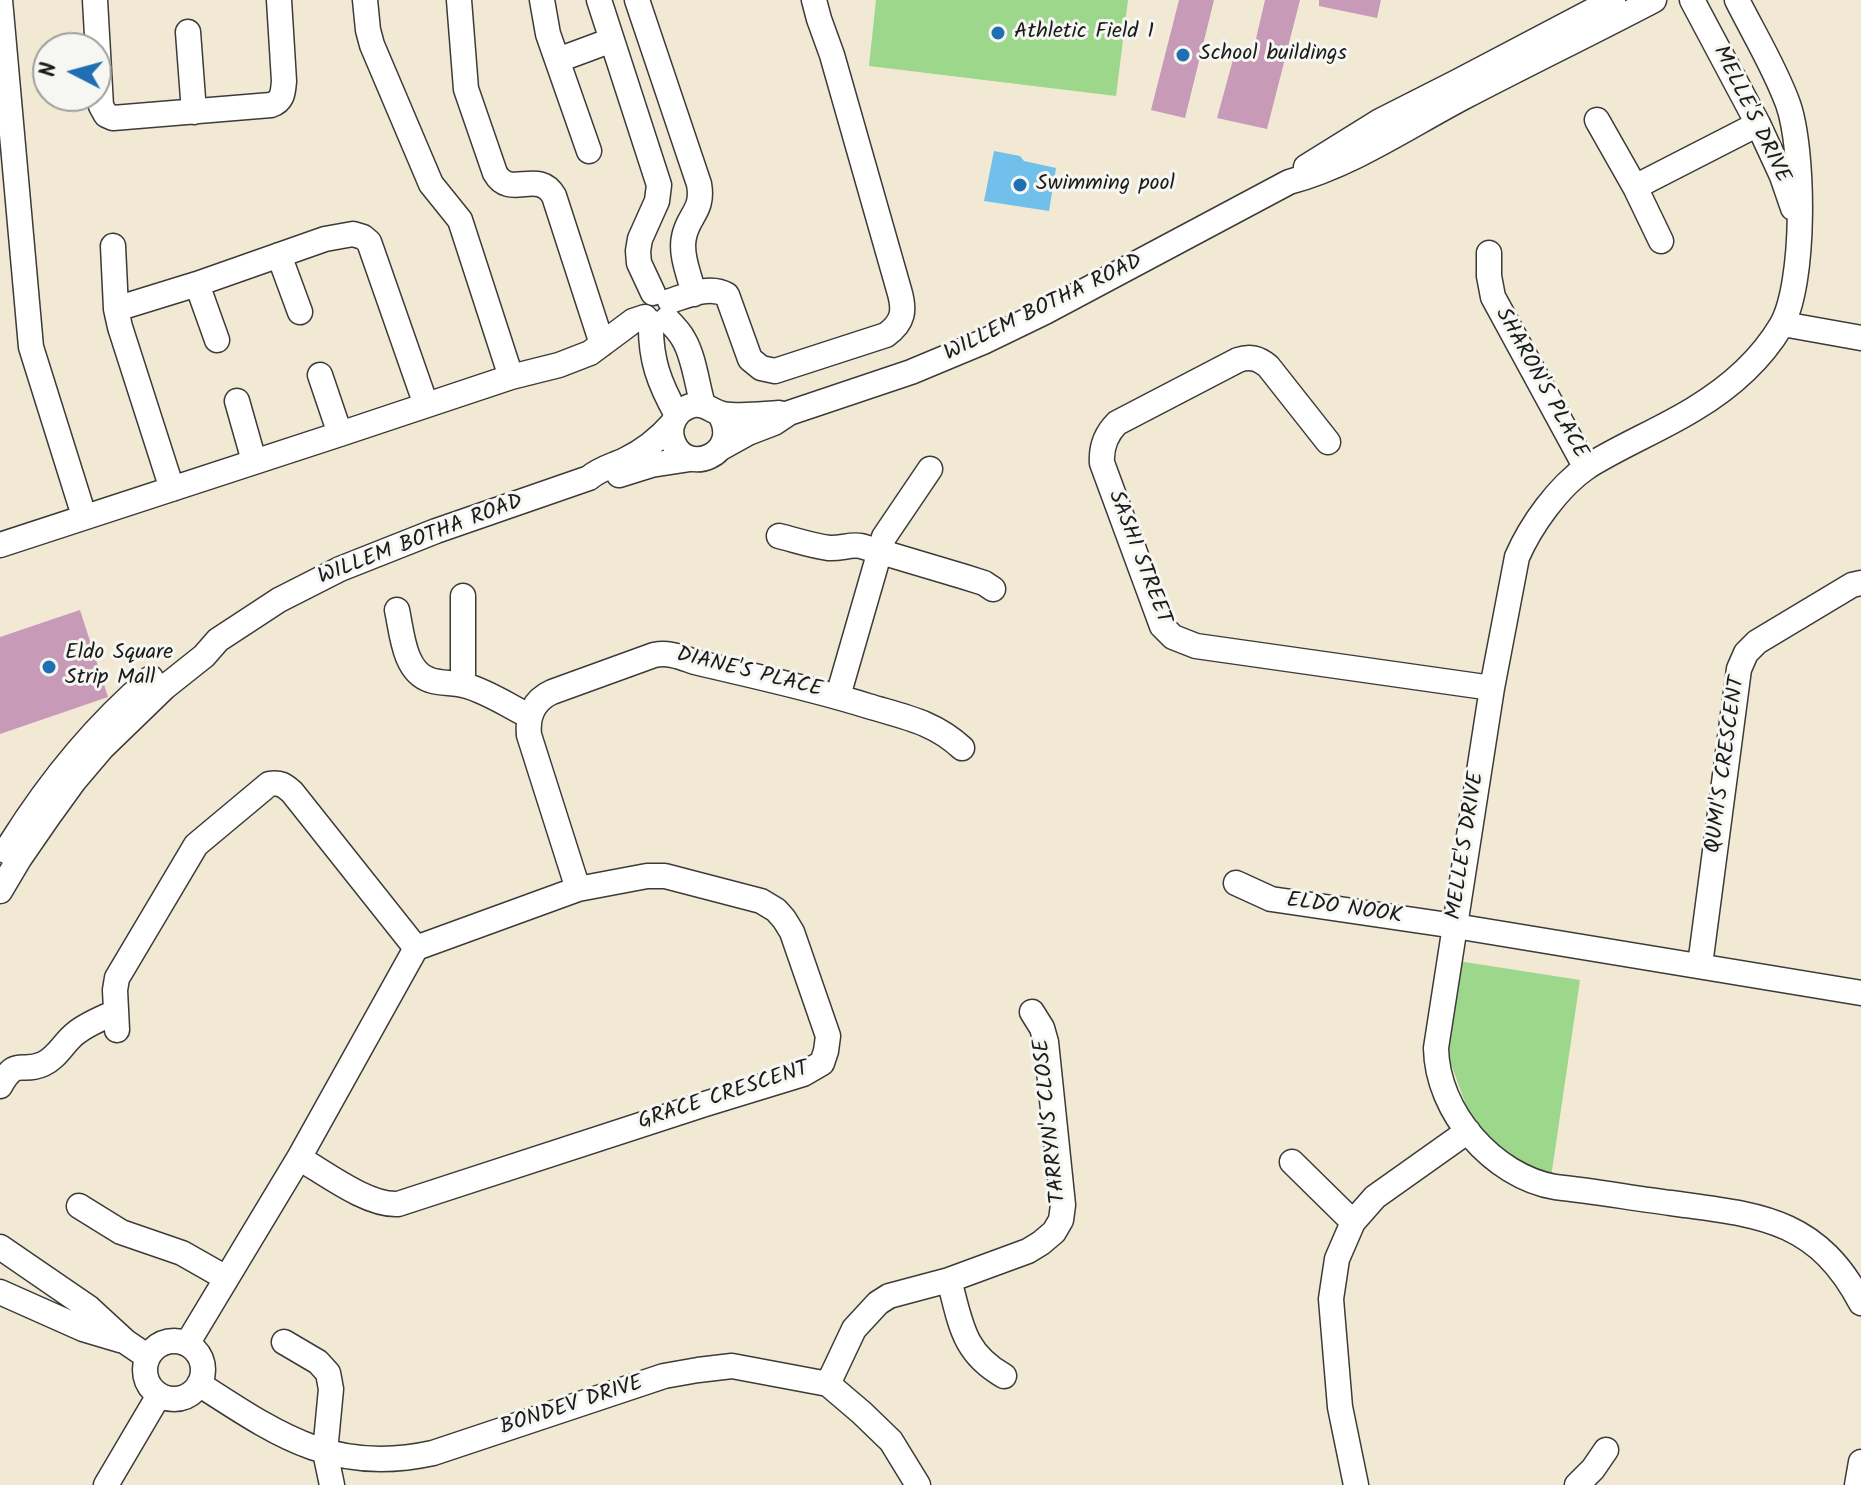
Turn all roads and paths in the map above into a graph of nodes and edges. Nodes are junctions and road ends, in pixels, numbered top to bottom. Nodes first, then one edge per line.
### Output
1 (0, 0) edge
2 (95, 0) edge
3 (279, 0) edge
4 (365, 0) edge
5 (459, 0) edge
6 (542, 0) edge
7 (599, 0) edge
8 (637, 0) edge
9 (814, 0) edge
10 (1613, 0) edge
11 (1654, 0) edge
12 (1692, 0) edge
13 (1737, 0) edge
14 (188, 32) dead end
15 (612, 40) junction
16 (558, 60) junction
17 (668, 90) junction
18 (632, 104) junction
19 (194, 112) junction
20 (1597, 120) dead end
21 (1758, 124) junction
22 (589, 151) dead end
23 (1289, 182) junction
24 (1635, 187) junction
25 (1799, 234) junction
26 (1661, 241) dead end
27 (113, 246) dead end
28 (1489, 253) dead end
29 (279, 255) junction
30 (197, 284) junction
31 (694, 294) junction
32 (116, 309) junction
33 (657, 310) junction
34 (300, 312) dead end
35 (1783, 324) junction
36 (1861, 338) edge
37 (217, 340) dead end
38 (602, 344) junction
39 (693, 367) junction
40 (320, 375) dead end
41 (511, 377) junction
42 (659, 377) junction
43 (237, 401) dead end
44 (426, 405) junction
45 (711, 409) junction
46 (789, 413) junction
47 (675, 419) junction
48 (340, 434) junction
49 (1328, 442) dead end
50 (721, 448) junction
51 (690, 459) junction
52 (254, 461) junction
53 (1586, 468) junction
54 (930, 469) dead end
55 (589, 478) junction
56 (172, 489) junction
57 (84, 516) junction
58 (779, 536) dead end
59 (0, 544) edge
60 (882, 544) junction
61 (1861, 583) edge
62 (993, 589) dead end
63 (463, 596) dead end
64 (397, 610) dead end
65 (218, 640) junction
66 (463, 684) junction
67 (1492, 688) junction
68 (838, 696) junction
69 (529, 716) junction
70 (962, 748) dead end
71 (3, 852) edge
72 (1236, 883) dead end
73 (1, 888) edge
74 (578, 889) junction
75 (1455, 926) junction
76 (416, 948) junction
77 (1700, 965) junction
78 (1861, 993) edge
79 (1032, 1012) dead end
80 (0, 1086) edge
81 (1468, 1131) junction
82 (299, 1158) junction
83 (1292, 1162) dead end
84 (79, 1206) dead end
85 (1353, 1222) junction
86 (0, 1247) edge
87 (226, 1278) junction
88 (949, 1280) junction
89 (0, 1292) edge
90 (1861, 1303) edge
91 (126, 1342) junction
92 (284, 1342) dead end
93 (187, 1344) junction
94 (148, 1357) junction
95 (1004, 1376) dead end
96 (199, 1384) junction
97 (828, 1384) junction
98 (159, 1395) junction
99 (1606, 1450) dead end
100 (325, 1452) junction
101 (1861, 1462) edge
102 (106, 1485) edge
103 (332, 1485) edge
104 (918, 1485) edge
105 (1356, 1485) edge
106 (1577, 1485) edge
107 (1857, 1485) edge

1 - 57 street
2 - 19 street
3 - 19 street
4 - 41 street
5 - 38 street
6 - 16 street
7 - 15 street
8 - 17 street
9 - 31 street
10 - 23 street, WILLEM BOTHA ROAD
11 - 23 street, WILLEM BOTHA ROAD
12 - 21 street, MELLE'S DRIVE
13 - 25 street, MELLE'S DRIVE
14 - 19 street
15 - 16 street
15 - 18 street
16 - 22 street
17 - 18 street
17 - 31 street
18 - 33 street
20 - 24 street
21 - 24 street
21 - 25 street, MELLE'S DRIVE
23 - 46 street, WILLEM BOTHA ROAD
24 - 26 street
25 - 35 street, MELLE'S DRIVE
27 - 32 street
28 - 53 street, SHARON'S PLACE
29 - 30 street
29 - 34 street
29 - 44 street
30 - 32 street
30 - 37 street
31 - 33 street
32 - 56 street
33 - 38 street
33 - 39 street
33 - 42 street
35 - 36 street
35 - 53 street, MELLE'S DRIVE
38 - 41 street
39 - 42 street
39 - 45 street
40 - 48 street
41 - 44 street
42 - 47 street
43 - 52 street
44 - 48 street
45 - 46 street, WILLEM BOTHA ROAD
45 - 47 street
45 - 50 street
46 - 50 street, WILLEM BOTHA ROAD
47 - 51 street
47 - 55 street, WILLEM BOTHA ROAD
48 - 52 street
49 - 67 street, SASHI STREET
50 - 51 street
51 - 55 street, WILLEM BOTHA ROAD
52 - 56 street
53 - 67 street, MELLE'S DRIVE
54 - 60 street
55 - 65 street, WILLEM BOTHA ROAD
56 - 57 street
57 - 59 street
58 - 60 street
60 - 62 street
60 - 68 street
61 - 77 street, QUMI'S CRESCENT
63 - 66 street
64 - 66 street
65 - 71 street, WILLEM BOTHA ROAD
65 - 73 street, WILLEM BOTHA ROAD
66 - 69 street
67 - 75 street, MELLE'S DRIVE
68 - 69 street, DIANE'S PLACE
68 - 70 street, DIANE'S PLACE
69 - 74 street
72 - 75 street, ELDO NOOK
74 - 76 street, GRACE CRESCENT
74 - 82 street, GRACE CRESCENT
75 - 77 street
75 - 81 street, MELLE'S DRIVE
76 - 80 street
76 - 82 street
77 - 78 street
79 - 88 street, TARRYN'S CLOSE
81 - 85 street
81 - 90 street, MELLE'S DRIVE
82 - 87 street
83 - 85 street
84 - 87 street
85 - 105 street
86 - 91 street
87 - 93 street
88 - 95 street
88 - 97 street, TARRYN'S CLOSE
89 - 91 street
91 - 94 street
92 - 100 street
93 - 94 street
93 - 96 street
94 - 98 street
96 - 98 street
96 - 100 street, BONDEV DRIVE
97 - 100 street, BONDEV DRIVE
97 - 104 street, BONDEV DRIVE
98 - 102 street
99 - 106 street
100 - 103 street
101 - 107 street

